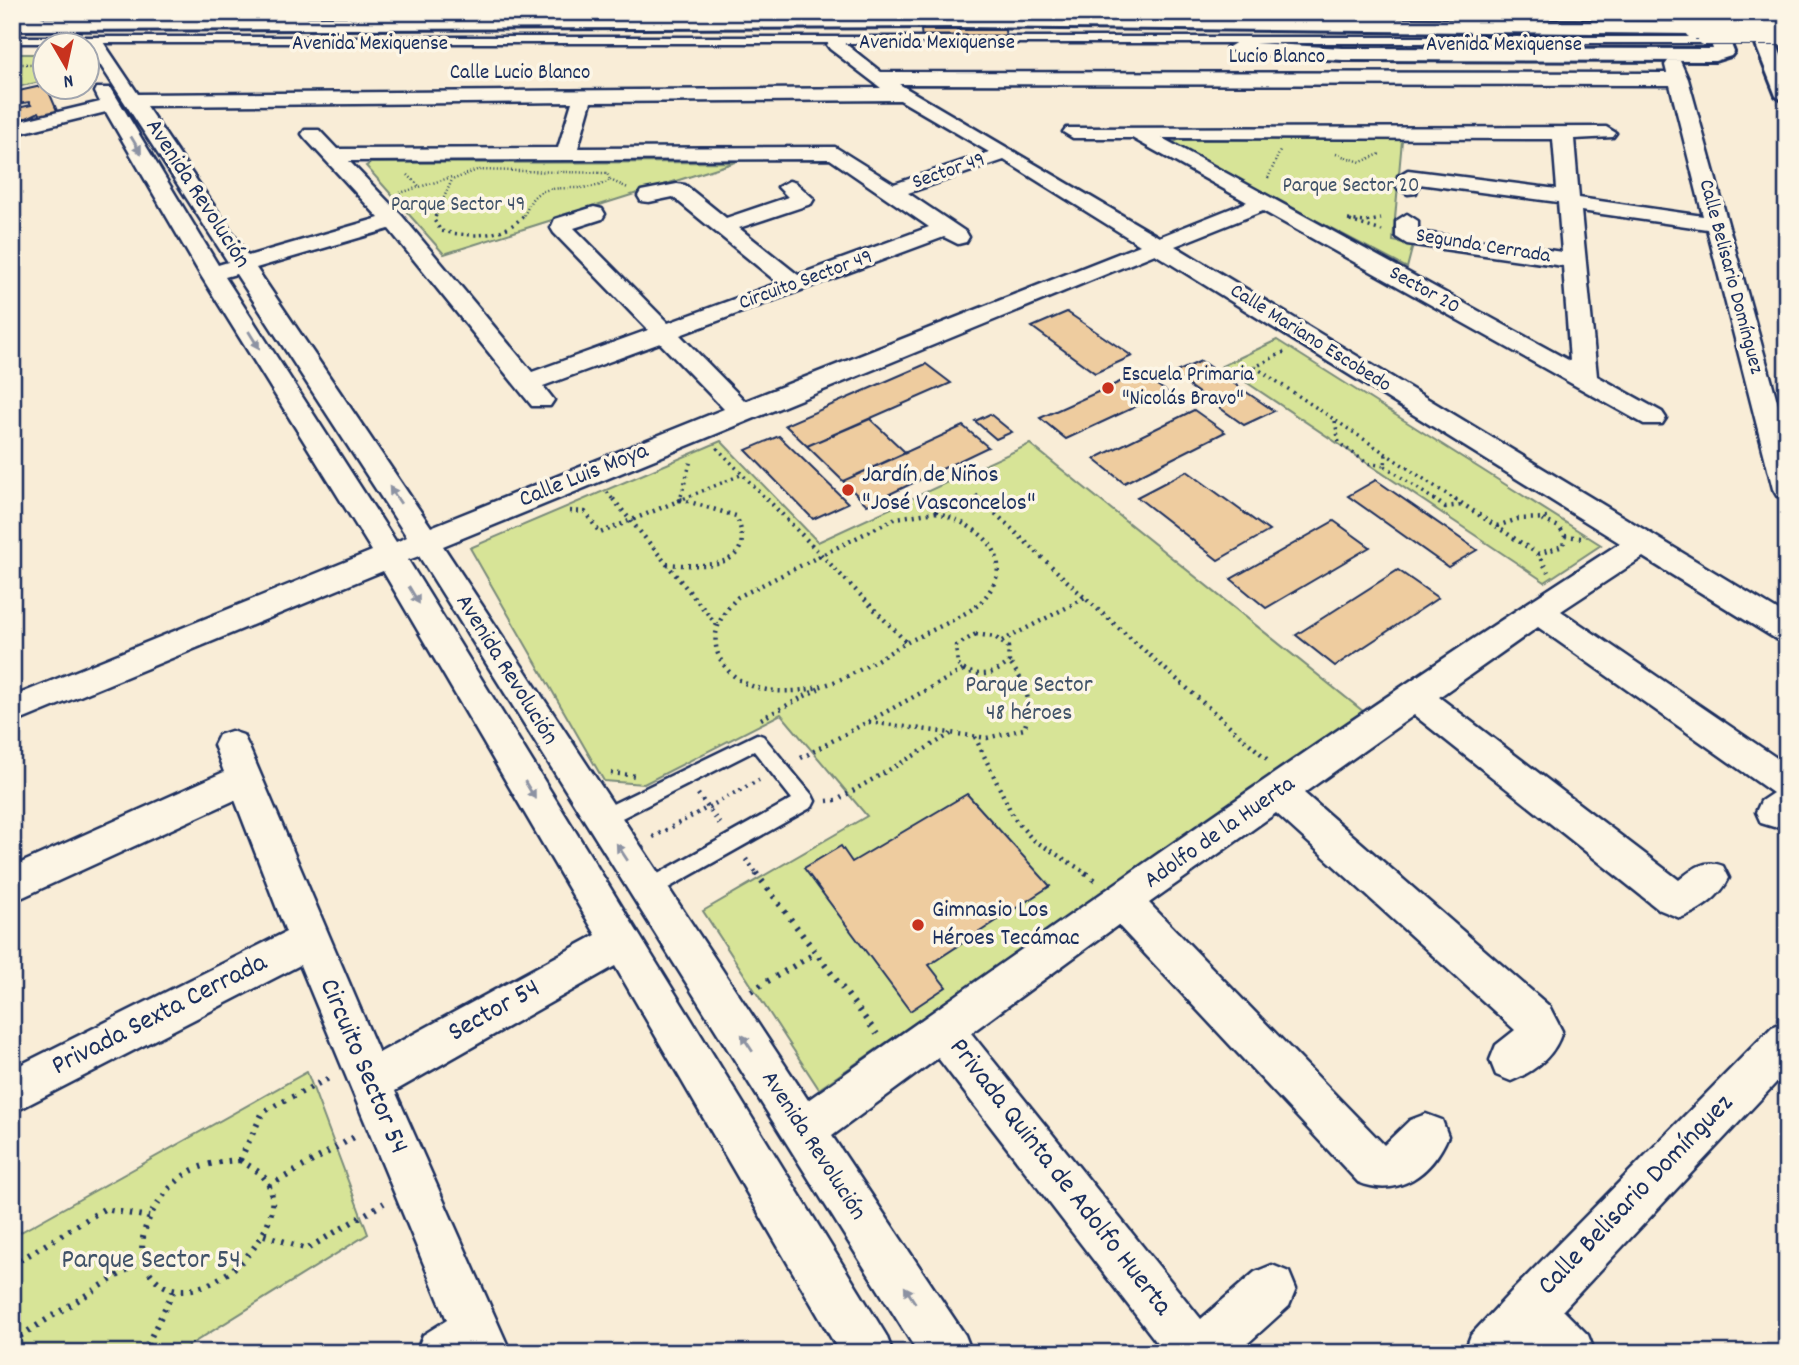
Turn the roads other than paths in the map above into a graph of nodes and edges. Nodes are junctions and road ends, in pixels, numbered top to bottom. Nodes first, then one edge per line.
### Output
1 (1753, 12) edge
2 (760, 13) edge
3 (726, 15) edge
4 (958, 15) edge
5 (790, 18) edge
6 (1237, 23) junction
7 (1087, 29) edge
8 (1787, 30) edge
9 (48, 32) edge
10 (102, 33) edge
11 (1701, 37) junction
12 (32, 38) edge
13 (1787, 40) edge
14 (836, 45) junction
15 (1196, 45) junction
16 (12, 46) edge
17 (1787, 47) edge
18 (1677, 72) joint
19 (876, 78) junction
20 (983, 79) junction
21 (1265, 81) junction
22 (102, 82) edge
23 (583, 96) junction
24 (1787, 96) edge
25 (909, 97) junction
26 (124, 102) junction
27 (12, 129) edge
28 (1073, 132) dead end
29 (1136, 132) junction
30 (1563, 132) junction
31 (1606, 132) dead end
32 (1293, 133) junction
33 (312, 134) dead end
34 (1006, 153) junction
35 (333, 155) junction
36 (566, 155) junction
37 (789, 187) dead end
38 (1408, 188) dead end
39 (893, 191) junction
40 (649, 195) dead end
41 (1568, 200) junction
42 (1264, 203) junction
43 (594, 214) dead end
44 (394, 221) junction
45 (1716, 224) junction
46 (723, 226) junction
47 (1407, 229) road end
48 (952, 233) joint
49 (1157, 245) junction
50 (1573, 261) junction
51 (227, 270) junction
52 (796, 285) junction
53 (666, 332) junction
54 (1584, 379) junction
55 (741, 412) junction
56 (1653, 418) dead end
57 (1787, 489) edge
58 (425, 541) junction
59 (1642, 543) junction
60 (390, 556) junction
61 (1549, 603) junction
62 (1787, 631) edge
63 (1415, 697) junction
64 (12, 711) edge
65 (1286, 788) junction
66 (1782, 800) edge
67 (601, 819) junction
68 (1710, 877) dead end
69 (12, 885) edge
70 (647, 890) junction
71 (1121, 901) junction
72 (309, 940) junction
73 (621, 942) junction
74 (942, 1029) junction
75 (1787, 1041) edge
76 (1511, 1060) dead end
77 (371, 1088) junction
78 (12, 1092) edge
79 (803, 1130) junction
80 (1426, 1136) dead end
81 (1272, 1289) dead end
82 (1528, 1309) junction
83 (468, 1345) edge
84 (868, 1353) edge
85 (947, 1353) edge
86 (1489, 1353) edge
87 (1570, 1353) edge

1 - 24 main road
2 - 3 lane
2 - 5 lane
3 - 5 main road, Avenida Mexiquense
3 - 9 main road, Avenida Mexiquense
4 - 5 main road, Avenida Mexiquense
4 - 7 main road, Avenida Mexiquense
6 - 7 main road, Avenida Mexiquense
6 - 11 main road, Avenida Mexiquense
6 - 15 main road
7 - 9 lane
7 - 9 lane
7 - 11 lane
7 - 14 main road, Avenida Mexiquense
7 - 15 main road, Avenida Mexiquense
8 - 11 main road, Avenida Mexiquense, bridge
10 - 14 main road, Avenida Mexiquense
11 - 13 lane, bridge
11 - 15 main road, Avenida Mexiquense
11 - 17 main road, Avenida Mexiquense
12 - 16 main road, Avenida Mexiquense
14 - 19 street, Calle Mariano Escobedo
18 - 21 street, Lucio Blanco
18 - 45 street, Calle Belisario Domínguez
19 - 20 street, Lucio Blanco
19 - 25 street, Calle Mariano Escobedo
20 - 21 street, Lucio Blanco
20 - 25 street
21 - 32 street
22 - 26 street, Avenida Revolución
23 - 25 street, Calle Lucio Blanco
23 - 26 street, Calle Lucio Blanco
23 - 36 street
25 - 34 street, Calle Mariano Escobedo
26 - 27 street, Calle Lucio Blanco
26 - 51 street, Avenida Revolución
28 - 29 street, Sector 20
29 - 32 street, Sector 20
29 - 42 street, Sector 20
30 - 31 street, Sector 20
30 - 32 street, Sector 20
30 - 41 street
33 - 35 street, Circuito Sector 49
34 - 39 street, Sector 49
34 - 49 street, Calle Mariano Escobedo
35 - 36 street
35 - 44 street, Circuito Sector 49
36 - 39 street, Sector 49
37 - 46 street
38 - 41 street
39 - 48 street, Sector 49
40 - 46 street
41 - 45 street
41 - 50 street
42 - 49 street
42 - 54 street, Sector 20
43 - 53 street
44 - 51 street
44 - 53 street, Circuito Sector 49
45 - 57 street, Calle Belisario Domínguez
46 - 52 street
47 - 50 street, Segunda Cerrada
48 - 52 street, Circuito Sector 49
49 - 55 street, Calle Luis Moya
49 - 59 street, Calle Mariano Escobedo
50 - 54 street
58 -> 51 street, Avenida Revolución
51 -> 60 street, Avenida Revolución
52 - 53 street, Circuito Sector 49
53 - 55 street
54 - 56 street, Sector 20
55 - 58 street, Calle Luis Moya
58 - 60 street, Calle Luis Moya
58 - 67 street, Avenida Revolución
59 - 61 street, Adolfo de la Huerta
59 - 62 street, Calle Mariano Escobedo
60 - 64 street, Calle Luis Moya
60 -> 73 street, Avenida Revolución
61 - 63 street, Adolfo de la Huerta
61 - 66 street
63 - 65 street, Adolfo de la Huerta
63 - 68 street
65 - 71 street, Adolfo de la Huerta
65 - 76 street
70 -> 67 street, Avenida Revolución
67 - 70 lane
69 - 72 street, Circuito Sector 54
79 -> 70 street, Avenida Revolución
71 - 74 street, Adolfo de la Huerta
71 - 80 street
72 - 77 street, Circuito Sector 54
72 - 78 street, Privada Sexta Cerrada
73 - 77 street, Sector 54
73 - 84 street, Avenida Revolución
74 - 79 street, Adolfo de la Huerta
74 - 81 street, Privada Quinta de Adolfo Huerta
75 - 82 street, Calle Belisario Domínguez
77 - 83 street, Circuito Sector 54
85 -> 79 street, Avenida Revolución
82 - 86 street, Calle Belisario Domínguez
82 - 87 street

